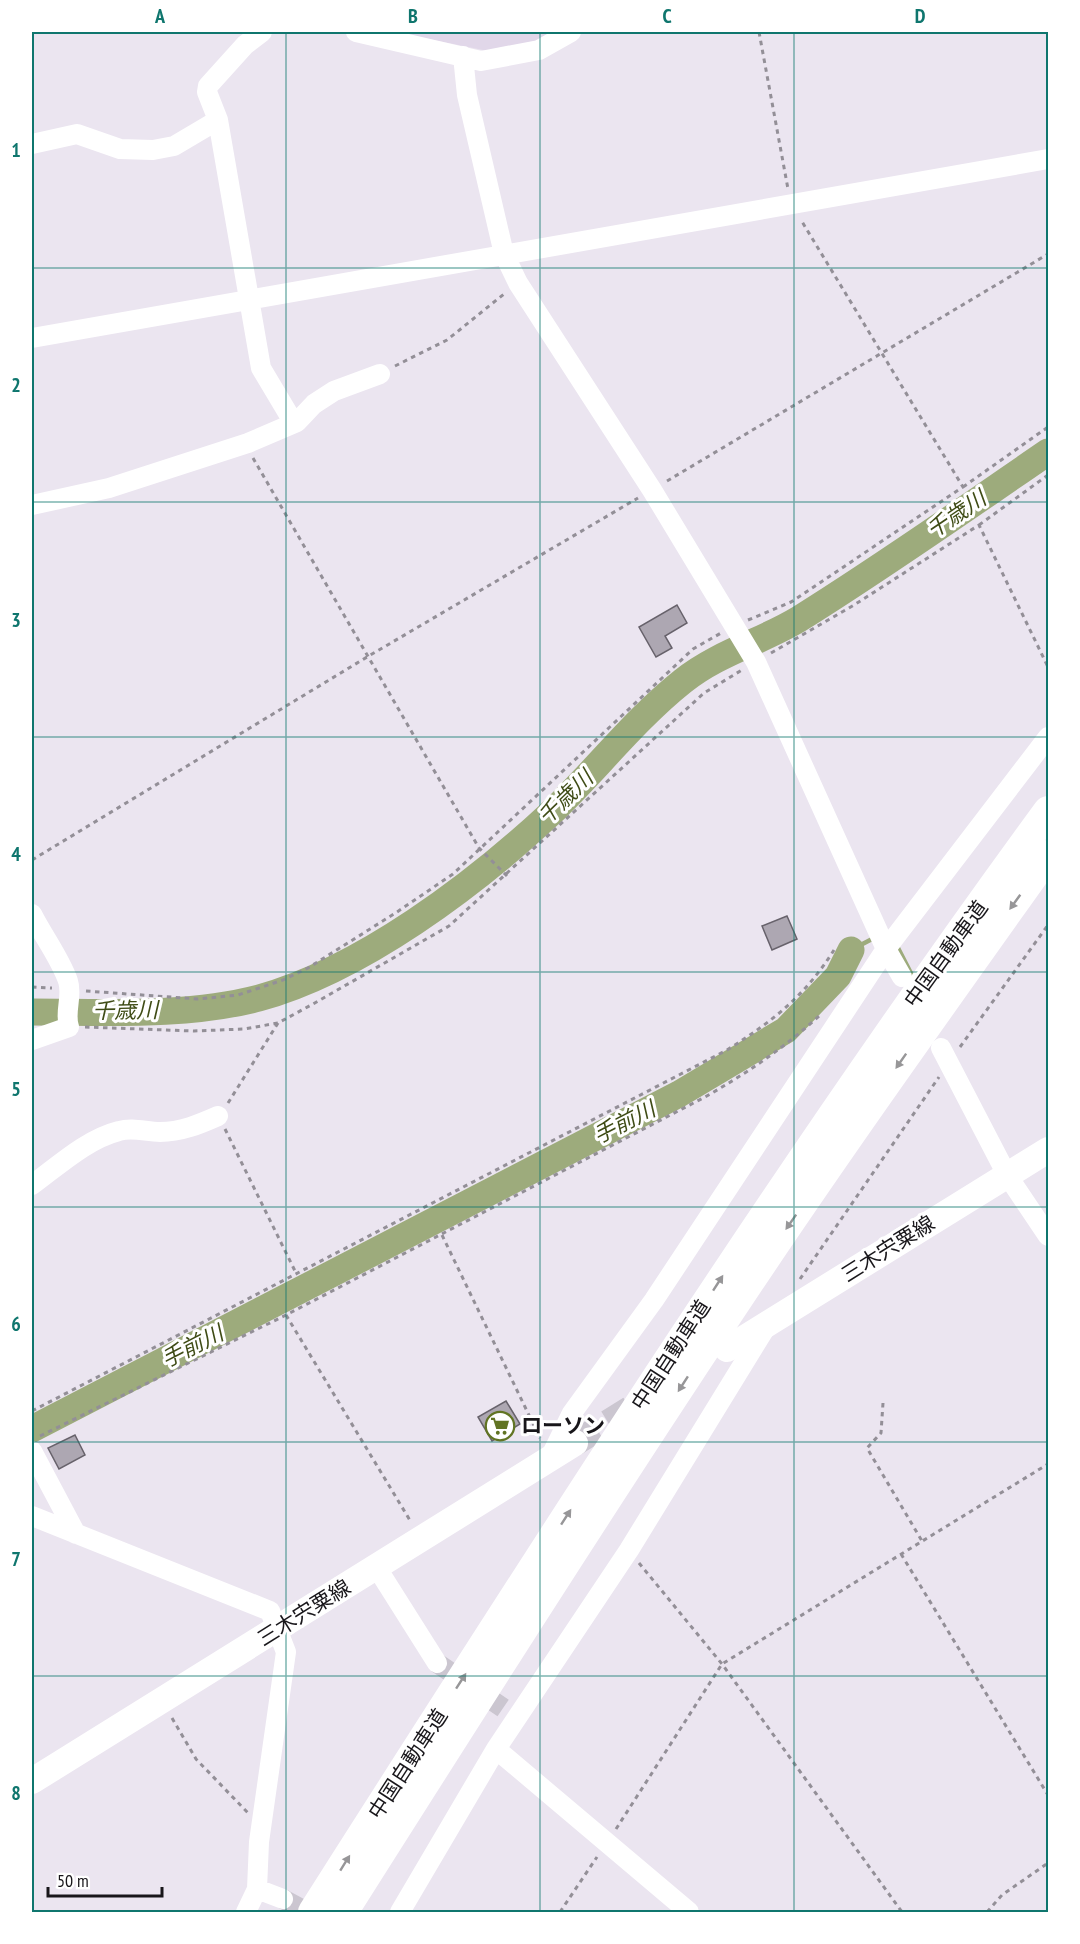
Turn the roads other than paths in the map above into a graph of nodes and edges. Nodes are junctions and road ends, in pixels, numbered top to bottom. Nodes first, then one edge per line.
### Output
1 (262, 32) edge
2 (356, 32) edge
3 (571, 32) edge
4 (463, 56) junction
5 (218, 120) junction
6 (32, 144) edge
7 (1048, 159) edge
8 (504, 254) junction
9 (250, 300) junction
10 (32, 338) edge
11 (381, 374) road end
12 (297, 422) junction
13 (32, 505) edge
14 (1048, 737) edge
15 (1048, 811) edge
16 (1048, 855) edge
17 (32, 914) edge
18 (886, 950) junction
19 (902, 977) dead end
20 (32, 1040) edge
21 (945, 1055) road end
22 (218, 1116) road end
23 (1048, 1150) edge
24 (1007, 1175) junction
25 (32, 1185) edge
26 (1048, 1236) edge
27 (768, 1323) junction
28 (727, 1349) dead end
29 (575, 1443) tunnel mouth
30 (32, 1451) edge
31 (550, 1458) junction
32 (32, 1516) edge
33 (76, 1534) junction
34 (377, 1568) junction
35 (278, 1630) junction
36 (437, 1663) tunnel mouth
37 (496, 1749) junction
38 (32, 1781) edge
39 (257, 1889) junction
40 (283, 1899) tunnel mouth
41 (246, 1912) edge
42 (314, 1912) edge
43 (343, 1912) edge
44 (400, 1912) edge
45 (689, 1912) edge

1 - 5 street
2 - 4 street
3 - 4 street
4 - 8 street
5 - 6 street
5 - 9 street
7 - 8 street
8 - 9 street
8 - 18 street
9 - 10 street
9 - 12 street
11 - 12 street
12 - 13 street
14 - 18 street
42 -> 15 highway, 中国自動車道
16 -> 43 highway, 中国自動車道
17 - 20 street
18 - 19 street
18 - 31 street
21 - 24 street
22 - 25 street
23 - 24 main road, 三木宍粟線
24 - 26 street
24 - 27 main road, 三木宍粟線
27 - 28 main road, 三木宍粟線
27 - 37 street
29 - 31 main road, 三木宍粟線
30 - 33 street
31 - 34 main road, 三木宍粟線
32 - 33 street
33 - 35 street
34 - 35 main road, 三木宍粟線
34 - 36 street
35 - 38 main road, 三木宍粟線
35 - 39 street
37 - 44 street
37 - 45 street
39 - 40 street
39 - 41 street

